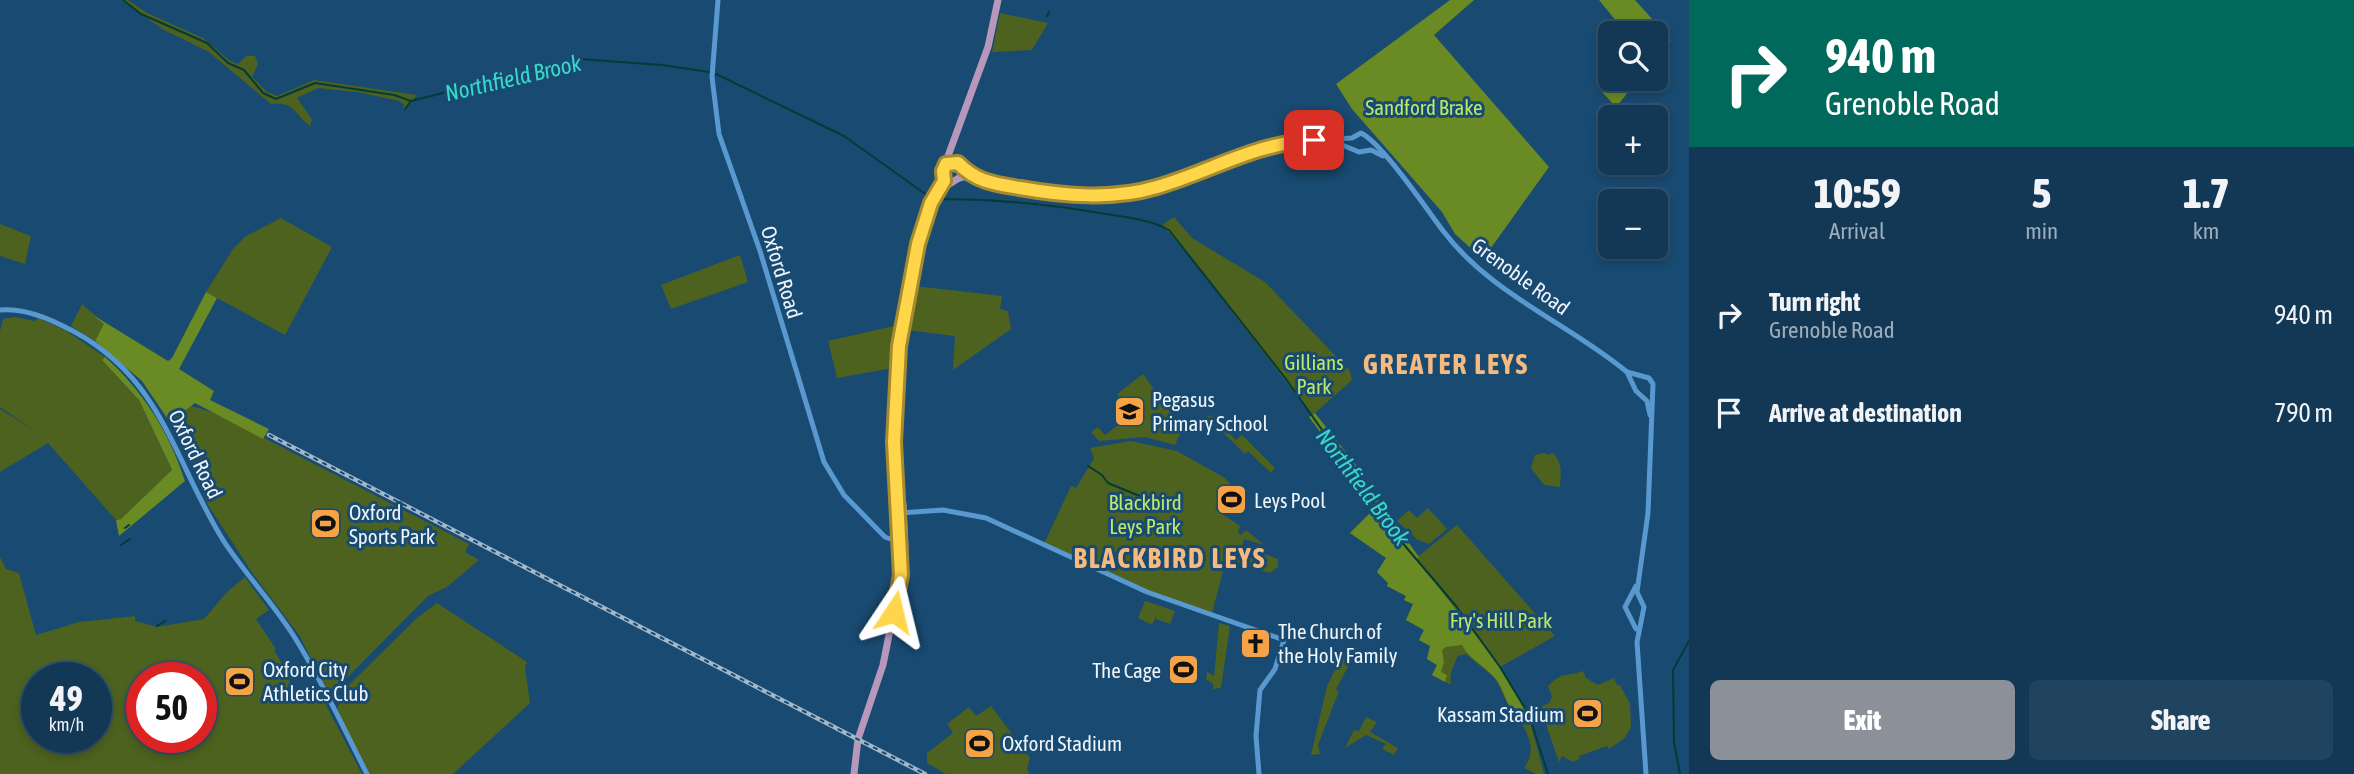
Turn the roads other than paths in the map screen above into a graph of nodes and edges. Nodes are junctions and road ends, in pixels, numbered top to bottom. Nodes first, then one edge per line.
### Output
1 (718, 0) edge
2 (998, 0) edge
3 (959, 125) junction
4 (1368, 137) junction
5 (1352, 138) junction
6 (1332, 141) junction
7 (1352, 147) junction
8 (1366, 150) junction
9 (1385, 156) junction
10 (959, 165) junction
11 (944, 167) junction
12 (945, 178) junction
13 (975, 179) junction
14 (957, 180) junction
15 (935, 196) junction
16 (0, 310) edge
17 (1626, 372) junction
18 (1640, 377) junction
19 (1635, 384) junction
20 (1652, 390) junction
21 (1642, 395) junction
22 (1650, 415) junction
23 (902, 513) junction
24 (902, 540) junction
25 (1640, 573) junction
26 (1630, 599) junction
27 (1639, 599) junction
28 (1642, 613) junction
29 (1631, 616) junction
30 (1637, 642) junction
31 (367, 774) edge
32 (854, 774) edge
33 (1259, 774) edge
34 (1645, 774) edge

1 - 24 street, Oxford Road
2 - 3 main road
3 - 10 main road
3 - 11 main road
4 - 5 street
4 - 8 street
4 - 9 street, Grenoble Road
5 - 6 street
5 - 7 street
6 - 7 street
6 - 13 street
7 - 8 street
8 - 9 street
9 - 17 street, Grenoble Road
10 - 11 main road
10 - 13 street
10 - 14 main road
11 - 12 main road
12 - 14 main road
12 - 15 main road
13 - 14 street
14 - 15 main road
15 - 23 main road
16 - 31 street, Oxford Road
17 - 18 street, Grenoble Road
17 - 19 street, Grenoble Road
18 - 19 street
18 - 20 street
19 - 21 street
20 - 21 street
20 - 22 street
21 - 22 street
22 - 25 street
23 - 24 main road
23 - 33 street
24 - 32 main road
25 - 26 street
25 - 27 street
26 - 27 street
26 - 29 street
27 - 28 street
28 - 29 street
28 - 30 street
29 - 30 street
30 - 34 street

